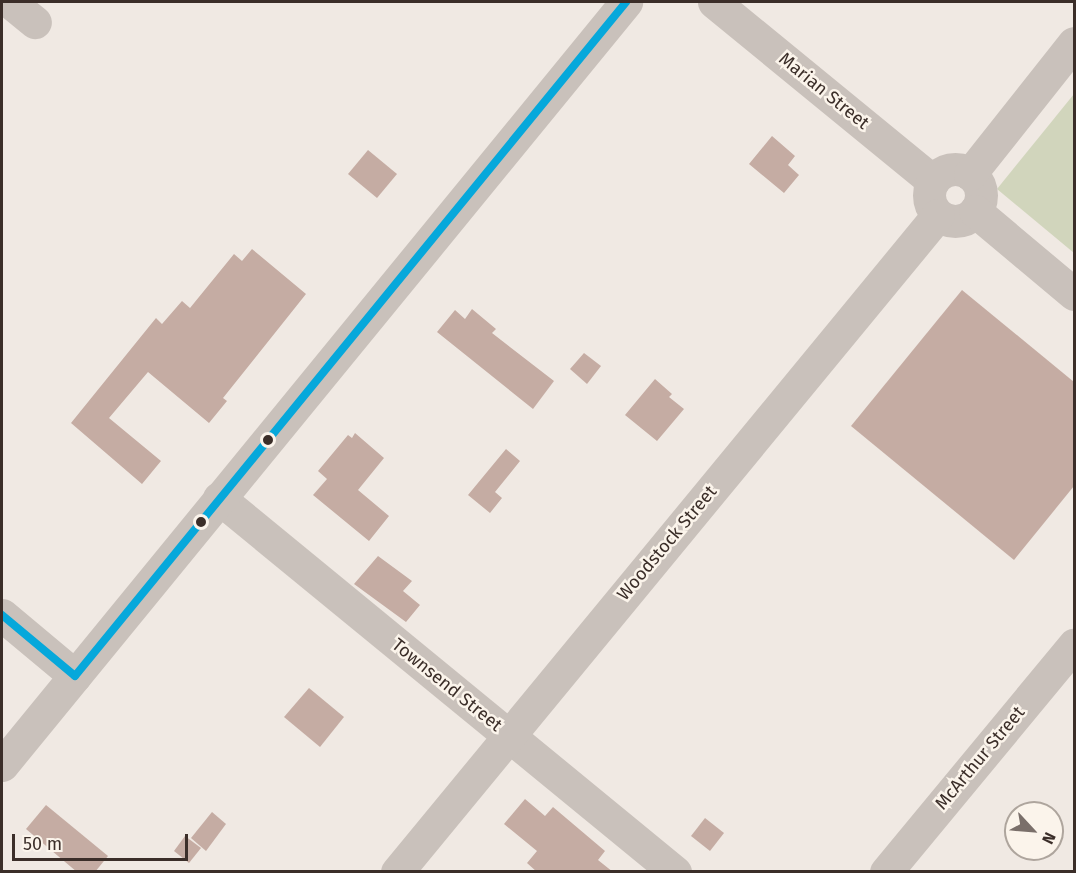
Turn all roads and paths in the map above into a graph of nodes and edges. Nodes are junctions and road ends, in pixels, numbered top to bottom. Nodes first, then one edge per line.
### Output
1 (10, 2) edge
2 (626, 2) edge
3 (714, 2) edge
4 (36, 22) dead end
5 (1074, 43) edge
6 (970, 174) junction
7 (933, 181) junction
8 (975, 211) junction
9 (938, 215) junction
10 (1074, 294) edge
11 (219, 498) junction
12 (2, 615) edge
13 (1074, 645) edge
14 (75, 676) junction
15 (508, 735) junction
16 (2, 765) edge
17 (397, 872) edge
18 (675, 872) edge
19 (886, 872) edge

1 - 4 street
2 - 11 street
3 - 7 street, Marian Street
5 - 6 street
6 - 7 street
6 - 8 street
7 - 9 street
8 - 9 street
8 - 10 street
9 - 15 street, Woodstock Street
11 - 14 street
11 - 15 street, Townsend Street
12 - 14 street
13 - 19 street, McArthur Street
14 - 16 street
15 - 17 street, Woodstock Street
15 - 18 street, Townsend Street

